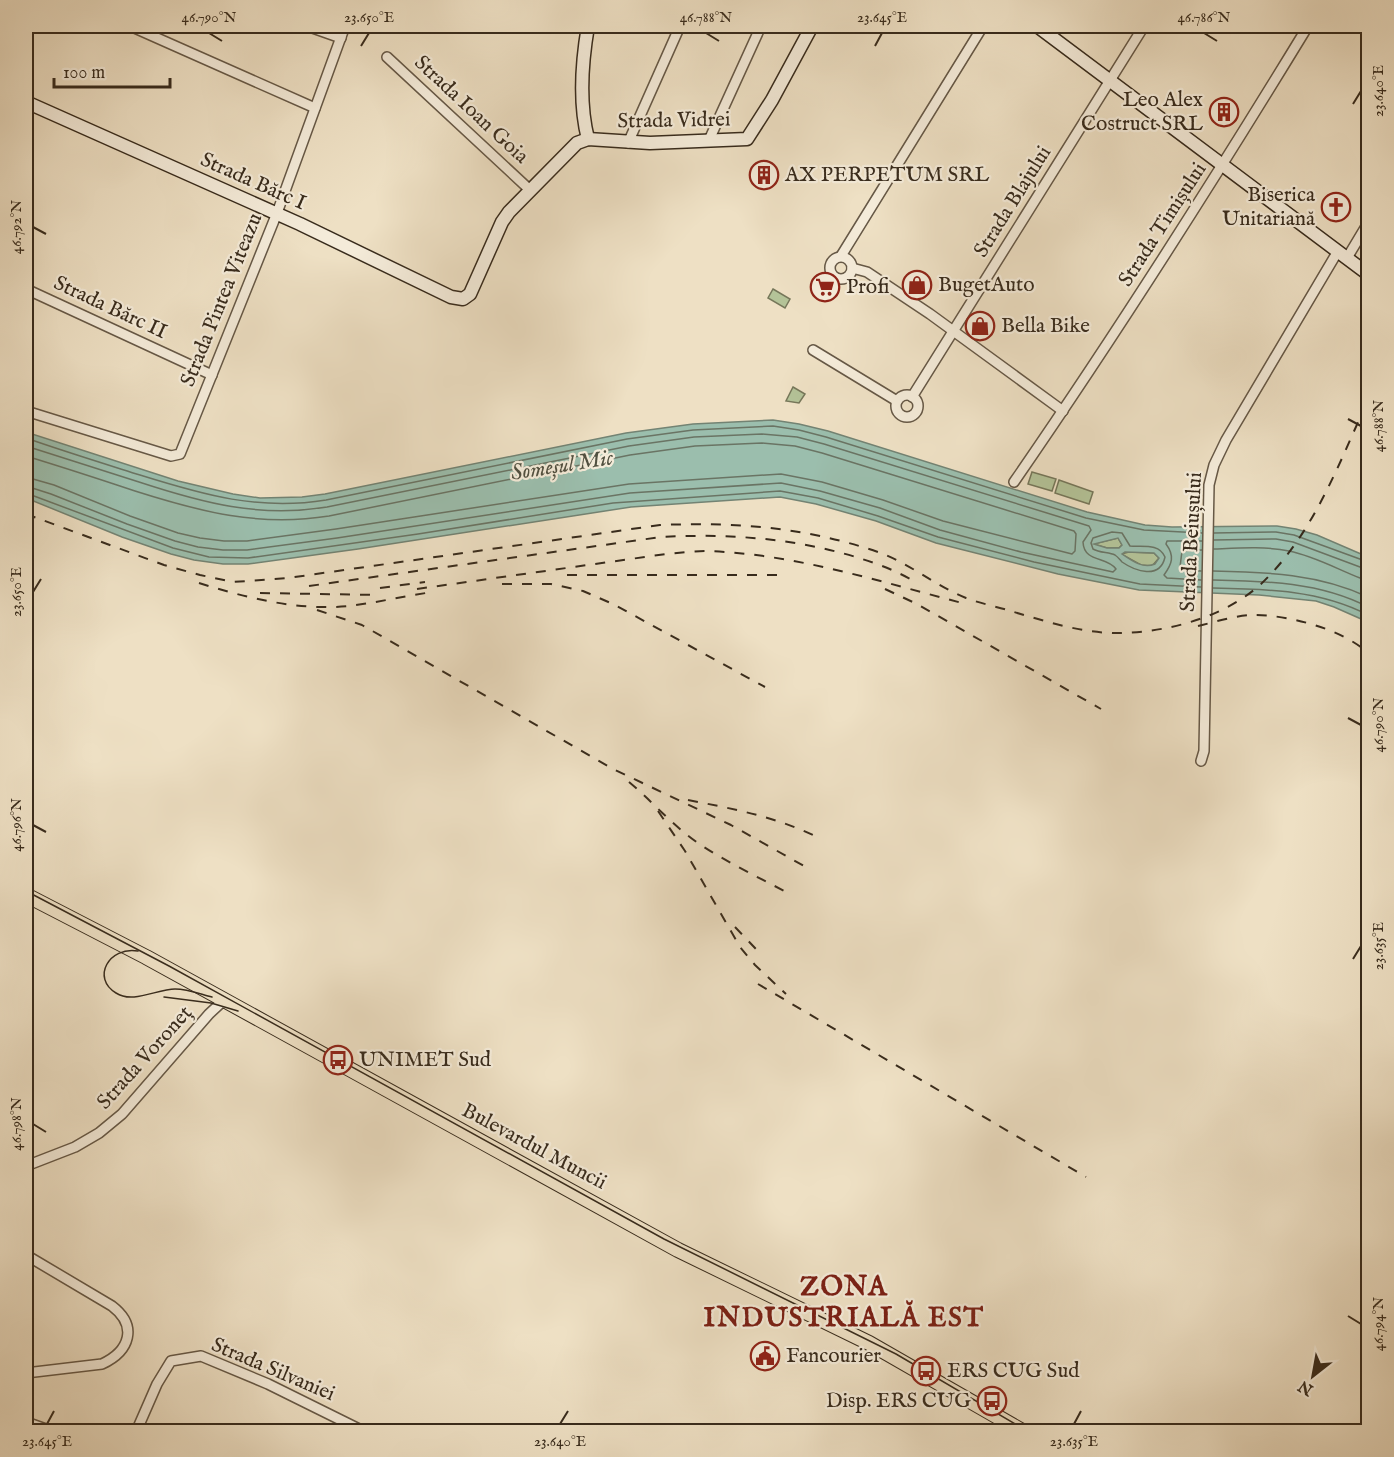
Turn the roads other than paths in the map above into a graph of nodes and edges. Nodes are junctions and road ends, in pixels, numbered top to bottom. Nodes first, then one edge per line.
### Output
1 (130, 26) edge
2 (307, 26) edge
3 (345, 26) edge
4 (588, 26) edge
5 (680, 26) edge
6 (761, 26) edge
7 (813, 26) edge
8 (983, 26) edge
9 (1037, 26) edge
10 (1144, 26) edge
11 (1308, 26) edge
12 (341, 38) junction
13 (387, 57) dead end
14 (1110, 81) junction
15 (26, 102) edge
16 (315, 108) junction
17 (588, 139) junction
18 (709, 140) junction
19 (628, 143) junction
20 (1222, 165) junction
21 (530, 190) junction
22 (277, 213) junction
23 (1368, 223) edge
24 (1343, 254) junction
25 (841, 256) junction
26 (852, 268) junction
27 (1368, 274) edge
28 (26, 289) edge
29 (953, 329) junction
30 (813, 350) dead end
31 (212, 375) junction
32 (912, 397) junction
33 (897, 401) junction
34 (26, 411) edge
35 (1064, 411) junction
36 (1014, 482) dead end
37 (1200, 761) dead end
38 (26, 895) edge
39 (224, 1000) junction
40 (26, 1166) edge
41 (26, 1254) edge
42 (26, 1373) edge
43 (26, 1422) edge
44 (54, 1431) edge
45 (136, 1431) edge
46 (365, 1431) edge
47 (1024, 1431) edge

1 - 16 street
2 - 12 street
3 - 12 street, Strada Pintea Viteazu
4 - 17 street
5 - 19 street
6 - 18 street
7 - 18 street, Strada Vidrei
8 - 25 street
9 - 14 street
10 - 14 street, Strada Blajului
11 - 20 street, Strada Timișului
12 - 16 street, Strada Pintea Viteazu
13 - 21 street, Strada Ioan Goia
14 - 20 street
14 - 29 street, Strada Blajului
15 - 22 street, Strada Bărc I
16 - 22 street, Strada Pintea Viteazu
17 - 19 street, Strada Vidrei
17 - 21 street
18 - 19 street, Strada Vidrei
20 - 24 street
20 - 35 street, Strada Timișului
21 - 22 street, Strada Bărc I
22 - 31 street, Strada Pintea Viteazu
23 - 24 street, Strada Beiușului
24 - 27 street
24 - 37 street, Strada Beiușului
25 - 26 street
25 - 26 street
26 - 29 street
28 - 31 street, Strada Bărc II
29 - 32 street, Strada Blajului
29 - 35 street
30 - 33 street, Strada Blajului
31 - 34 street, Strada Pintea Viteazu
32 - 33 street
32 - 33 street, Strada Blajului
35 - 36 street, Strada Timișului
38 - 39 main road, Bulevardul Muncii
39 - 40 street, Strada Voroneț
39 - 47 main road, Bulevardul Muncii
41 - 42 street
43 - 44 street
45 - 46 street, Strada Silvaniei

